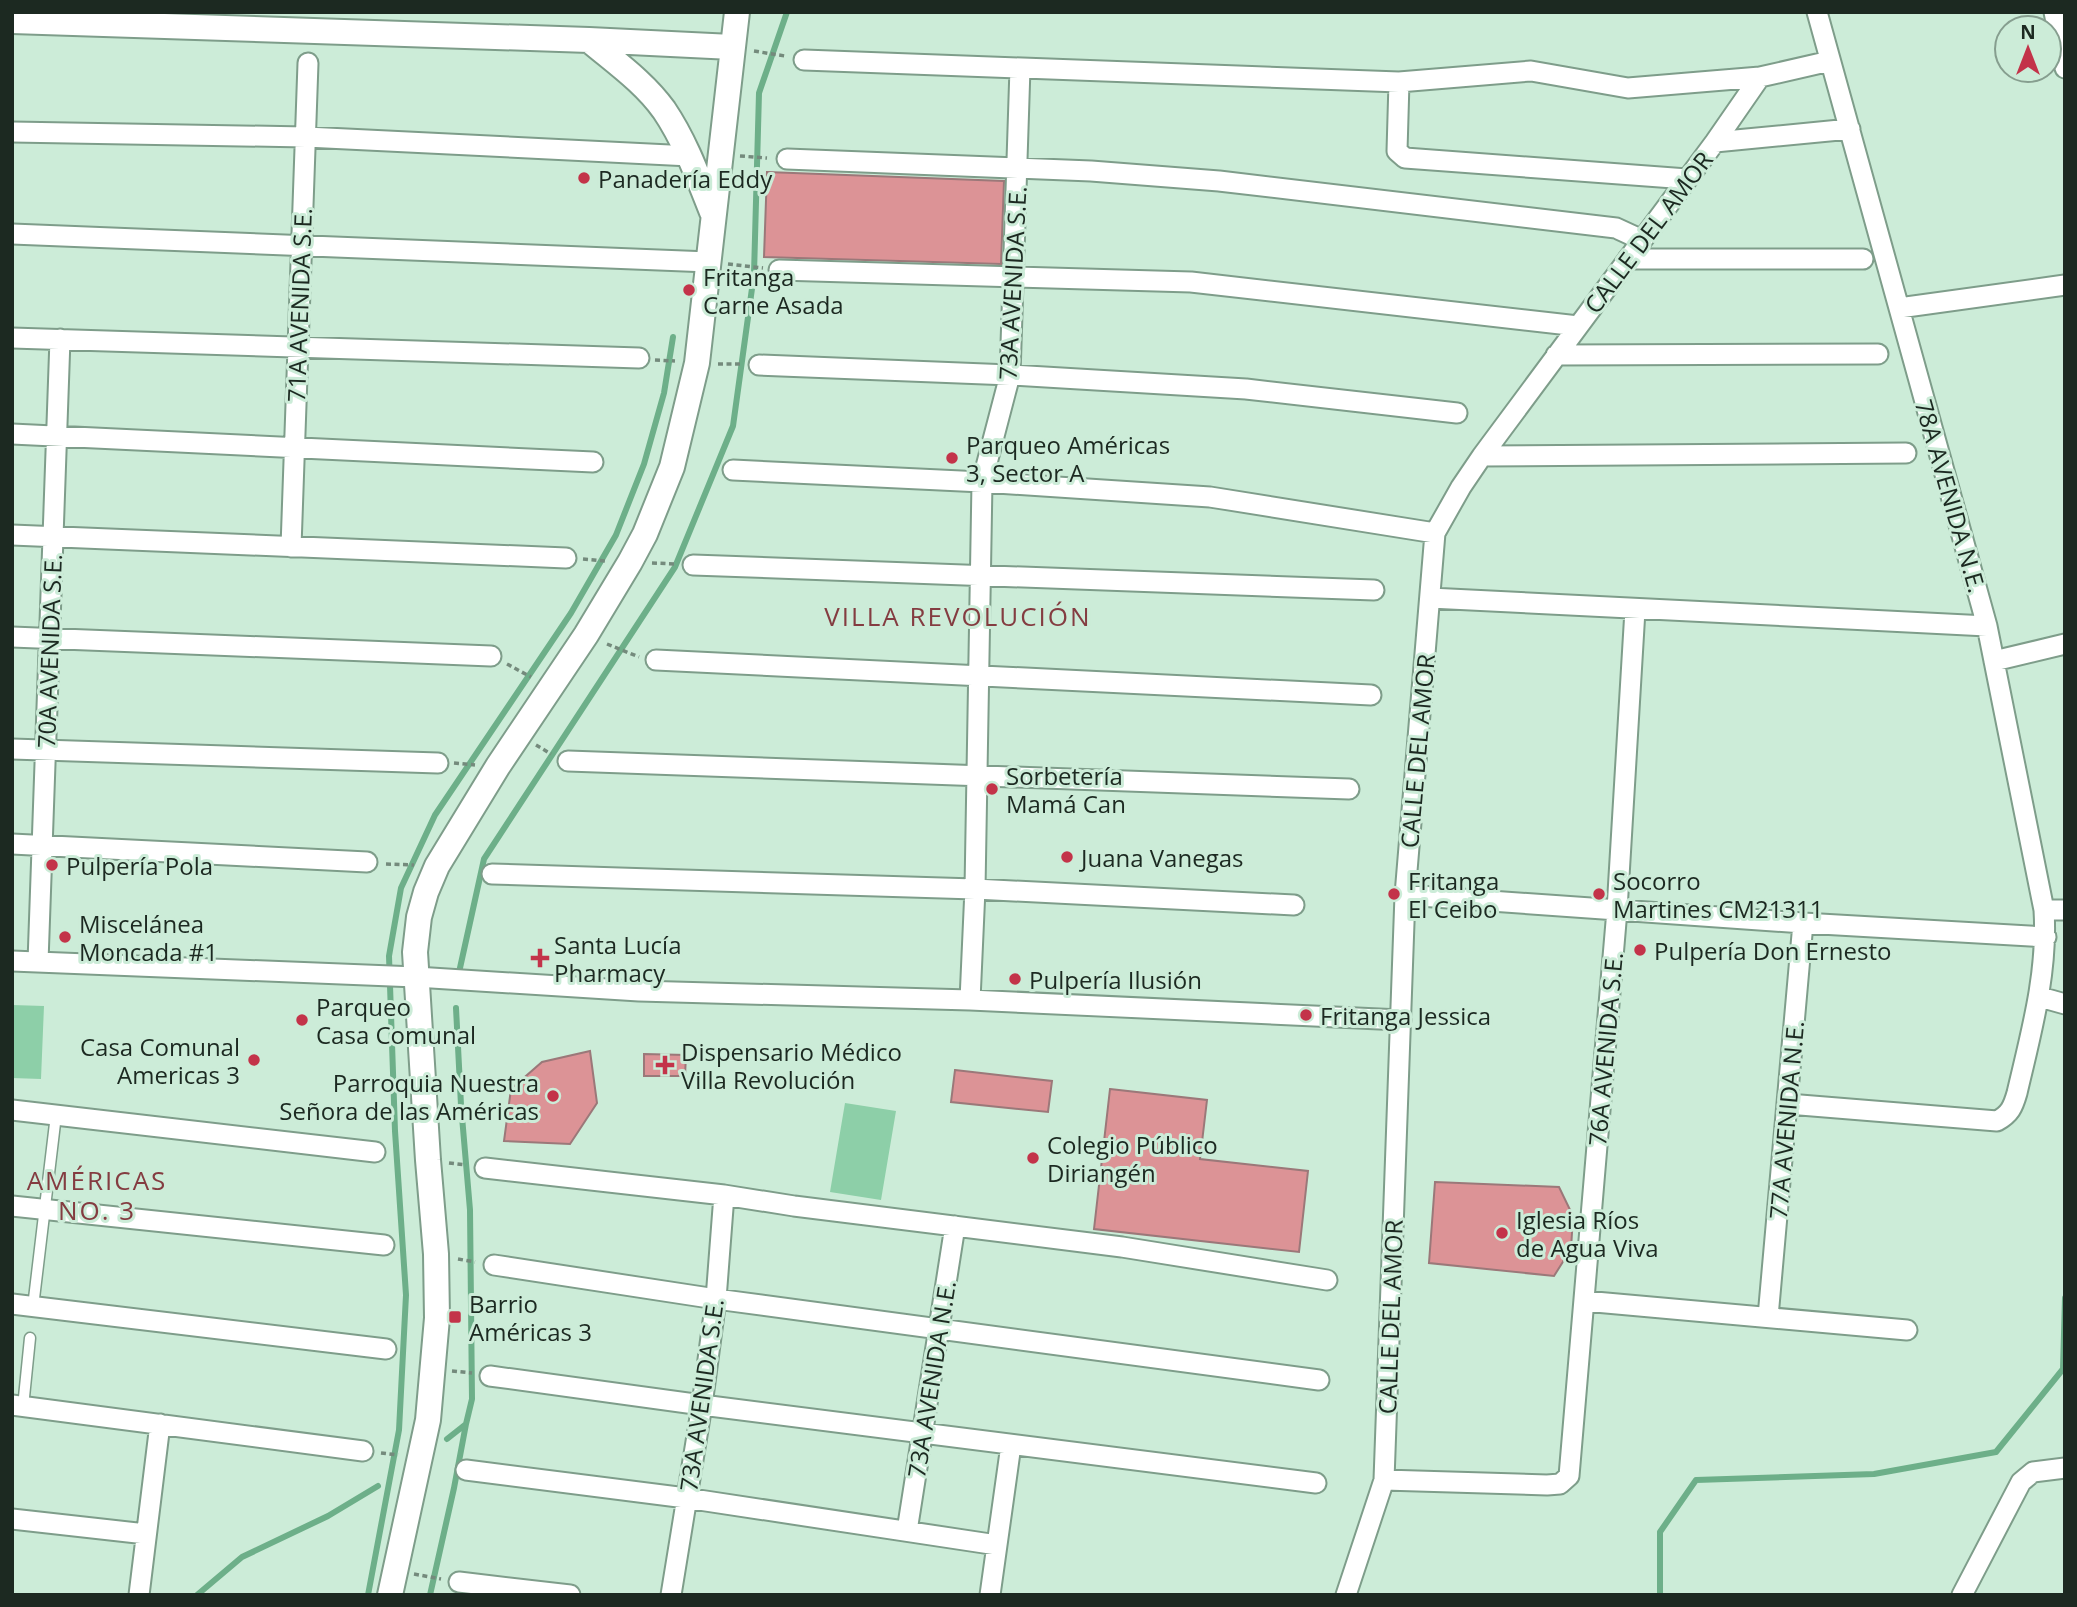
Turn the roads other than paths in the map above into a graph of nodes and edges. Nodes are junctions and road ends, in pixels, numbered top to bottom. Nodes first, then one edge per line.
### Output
1 (737, 12) edge
2 (1818, 12) edge
3 (2054, 12) edge
4 (12, 21) edge
5 (589, 40) junction
6 (740, 48) junction
7 (794, 58) road end
8 (1830, 61) junction
9 (308, 63) dead end
10 (1020, 68) junction
11 (2065, 68) edge
12 (1760, 77) junction
13 (1399, 82) junction
14 (1850, 129) junction
15 (12, 132) edge
16 (306, 137) junction
17 (1715, 142) junction
18 (690, 156) junction
19 (780, 159) road end
20 (1017, 167) junction
21 (1687, 179) junction
22 (714, 215) junction
23 (12, 234) edge
24 (1642, 240) junction
25 (302, 245) junction
26 (1628, 259) junction
27 (1863, 260) dead end
28 (717, 263) junction
29 (770, 269) road end
30 (1014, 278) junction
31 (2065, 285) edge
32 (1899, 308) junction
33 (1578, 326) junction
34 (12, 338) edge
35 (60, 339) junction
36 (297, 347) junction
37 (1878, 354) dead end
38 (1556, 355) junction
39 (647, 359) road end
40 (756, 365) road end
41 (1010, 375) junction
42 (1457, 413) dead end
43 (12, 434) edge
44 (57, 436) junction
45 (294, 447) junction
46 (1906, 453) dead end
47 (1482, 456) junction
48 (593, 462) dead end
49 (733, 470) dead end
50 (982, 482) junction
51 (1436, 533) junction
52 (12, 535) edge
53 (53, 537) junction
54 (291, 547) junction
55 (575, 559) road end
56 (686, 565) road end
57 (981, 576) junction
58 (1374, 590) dead end
59 (1430, 598) junction
60 (1635, 610) junction
61 (1987, 626) junction
62 (12, 637) edge
63 (50, 638) junction
64 (2065, 644) edge
65 (491, 656) dead end
66 (646, 658) road end
67 (1994, 661) junction
68 (979, 676) junction
69 (1371, 695) dead end
70 (12, 749) edge
71 (46, 750) junction
72 (562, 759) road end
73 (447, 763) road end
74 (977, 775) junction
75 (1349, 789) dead end
76 (12, 844) edge
77 (42, 846) junction
78 (367, 862) dead end
79 (492, 874) dead end
80 (975, 889) junction
81 (1405, 895) junction
82 (1294, 905) dead end
83 (1616, 910) junction
84 (2044, 910) junction
85 (2065, 910) edge
86 (1803, 923) junction
87 (2046, 937) junction
88 (12, 961) edge
89 (38, 962) junction
90 (408, 977) junction
91 (2040, 997) junction
92 (970, 1000) junction
93 (2065, 1004) edge
94 (1401, 1020) junction
95 (1788, 1104) junction
96 (12, 1110) edge
97 (56, 1115) junction
98 (375, 1152) dead end
99 (480, 1167) road end
100 (724, 1195) junction
101 (12, 1206) edge
102 (45, 1209) junction
103 (955, 1226) junction
104 (384, 1245) dead end
105 (488, 1264) road end
106 (1327, 1280) dead end
107 (716, 1299) junction
108 (1584, 1301) junction
109 (12, 1304) edge
110 (33, 1307) junction
111 (1768, 1317) junction
112 (938, 1329) junction
113 (1907, 1330) dead end
114 (30, 1338) dead end
115 (386, 1349) dead end
116 (490, 1376) dead end
117 (1319, 1380) dead end
118 (702, 1405) junction
119 (18, 1406) edge
120 (160, 1424) junction
121 (923, 1433) junction
122 (1011, 1445) junction
123 (363, 1451) dead end
124 (2065, 1468) edge
125 (466, 1470) dead end
126 (1384, 1480) junction
127 (1316, 1483) dead end
128 (686, 1497) junction
129 (12, 1519) edge
130 (907, 1531) junction
131 (146, 1534) junction
132 (997, 1545) junction
133 (459, 1582) dead end
134 (671, 1594) edge
135 (139, 1595) edge
136 (390, 1595) edge
137 (570, 1595) edge
138 (677, 1595) edge
139 (990, 1595) edge
140 (1346, 1595) edge
141 (1962, 1595) edge

1 - 6 street
2 - 8 street, 78A AVENIDA N.E.
3 - 11 street
4 - 5 street
5 - 6 street
5 - 18 street
6 - 22 street
7 - 10 street
8 - 12 street
8 - 14 street, 78A AVENIDA N.E.
9 - 16 street, 71A AVENIDA S.E.
10 - 13 street
10 - 20 street, 73A AVENIDA S.E.
12 - 13 street
12 - 17 street, CALLE DEL AMOR
13 - 21 street
14 - 17 street
14 - 32 street, 78A AVENIDA N.E.
15 - 16 street
16 - 18 street
16 - 25 street, 71A AVENIDA S.E.
17 - 21 street, CALLE DEL AMOR
18 - 22 street
19 - 20 street
20 - 24 street
20 - 30 street, 73A AVENIDA S.E.
21 - 24 street, CALLE DEL AMOR
22 - 28 street
23 - 25 street
24 - 26 street, CALLE DEL AMOR
25 - 28 street
25 - 36 street, 71A AVENIDA S.E.
26 - 27 street
26 - 33 street, CALLE DEL AMOR
28 - 90 street
29 - 30 street
30 - 33 street
30 - 41 street, 73A AVENIDA S.E.
31 - 32 street
32 - 61 street, 78A AVENIDA N.E.
33 - 38 street, CALLE DEL AMOR
34 - 35 street
35 - 36 street
35 - 44 street, 70A AVENIDA S.E.
36 - 39 street
36 - 45 street, 71A AVENIDA S.E.
37 - 38 street
38 - 47 street, CALLE DEL AMOR
40 - 41 street
41 - 42 street
41 - 50 street, 73A AVENIDA S.E.
43 - 44 street
44 - 45 street
44 - 53 street, 70A AVENIDA S.E.
45 - 48 street
45 - 54 street, 71A AVENIDA S.E.
46 - 47 street
47 - 51 street, CALLE DEL AMOR
49 - 50 street
50 - 51 street
50 - 57 street, 73A AVENIDA S.E.
51 - 59 street, CALLE DEL AMOR
52 - 53 street
53 - 54 street
53 - 63 street, 70A AVENIDA S.E.
54 - 55 street
56 - 57 street
57 - 58 street
57 - 68 street, 73A AVENIDA S.E.
59 - 60 street
59 - 81 street, CALLE DEL AMOR
60 - 61 street
60 - 83 street, 76A AVENIDA S.E.
61 - 67 street, 78A AVENIDA N.E.
62 - 63 street
63 - 65 street
63 - 71 street, 70A AVENIDA S.E.
64 - 67 street
66 - 68 street
67 - 84 street, 78A AVENIDA N.E.
68 - 69 street
68 - 74 street, 73A AVENIDA S.E.
70 - 71 street
71 - 73 street
71 - 77 street, 70A AVENIDA S.E.
72 - 74 street
74 - 75 street
74 - 80 street, 73A AVENIDA S.E.
76 - 77 street
77 - 78 street
77 - 89 street, 70A AVENIDA S.E.
79 - 80 street
80 - 82 street
80 - 92 street, 73A AVENIDA S.E.
81 - 83 street
81 - 94 street, CALLE DEL AMOR
83 - 86 street
83 - 108 street, 76A AVENIDA S.E.
84 - 85 street
84 - 87 street, 78A AVENIDA N.E.
86 - 87 street
86 - 95 street, 77A AVENIDA N.E.
87 - 91 street, 78A AVENIDA N.E.
88 - 89 street
89 - 90 street
90 - 92 street
90 - 136 street
91 - 93 street
91 - 95 street, 78A AVENIDA N.E.
92 - 94 street
94 - 126 street, CALLE DEL AMOR
95 - 111 street, 77A AVENIDA N.E.
96 - 97 street
97 - 98 street
97 - 102 lane
99 - 100 street
100 - 103 street
100 - 107 street, 73A AVENIDA S.E.
101 - 102 street
102 - 104 street
102 - 110 lane
103 - 106 street
103 - 112 street, 73A AVENIDA N.E.
105 - 107 street
107 - 112 street
107 - 118 street, 73A AVENIDA S.E.
108 - 111 street
108 - 126 street, 76A AVENIDA S.E.
109 - 110 street
110 - 115 street
111 - 113 street
112 - 117 street
112 - 121 street, 73A AVENIDA N.E.
114 - 119 lane
116 - 118 street
118 - 121 street
118 - 128 street, 73A AVENIDA S.E.
119 - 120 street
120 - 123 street
120 - 131 street
121 - 122 street
121 - 130 street, 73A AVENIDA N.E.
122 - 127 street
122 - 132 street
124 - 141 street
125 - 128 street
126 - 140 street, CALLE DEL AMOR
128 - 130 street
128 - 134 street, 73A AVENIDA S.E.
129 - 131 street
130 - 132 street
131 - 135 street
132 - 139 street
133 - 137 street
134 - 138 street

